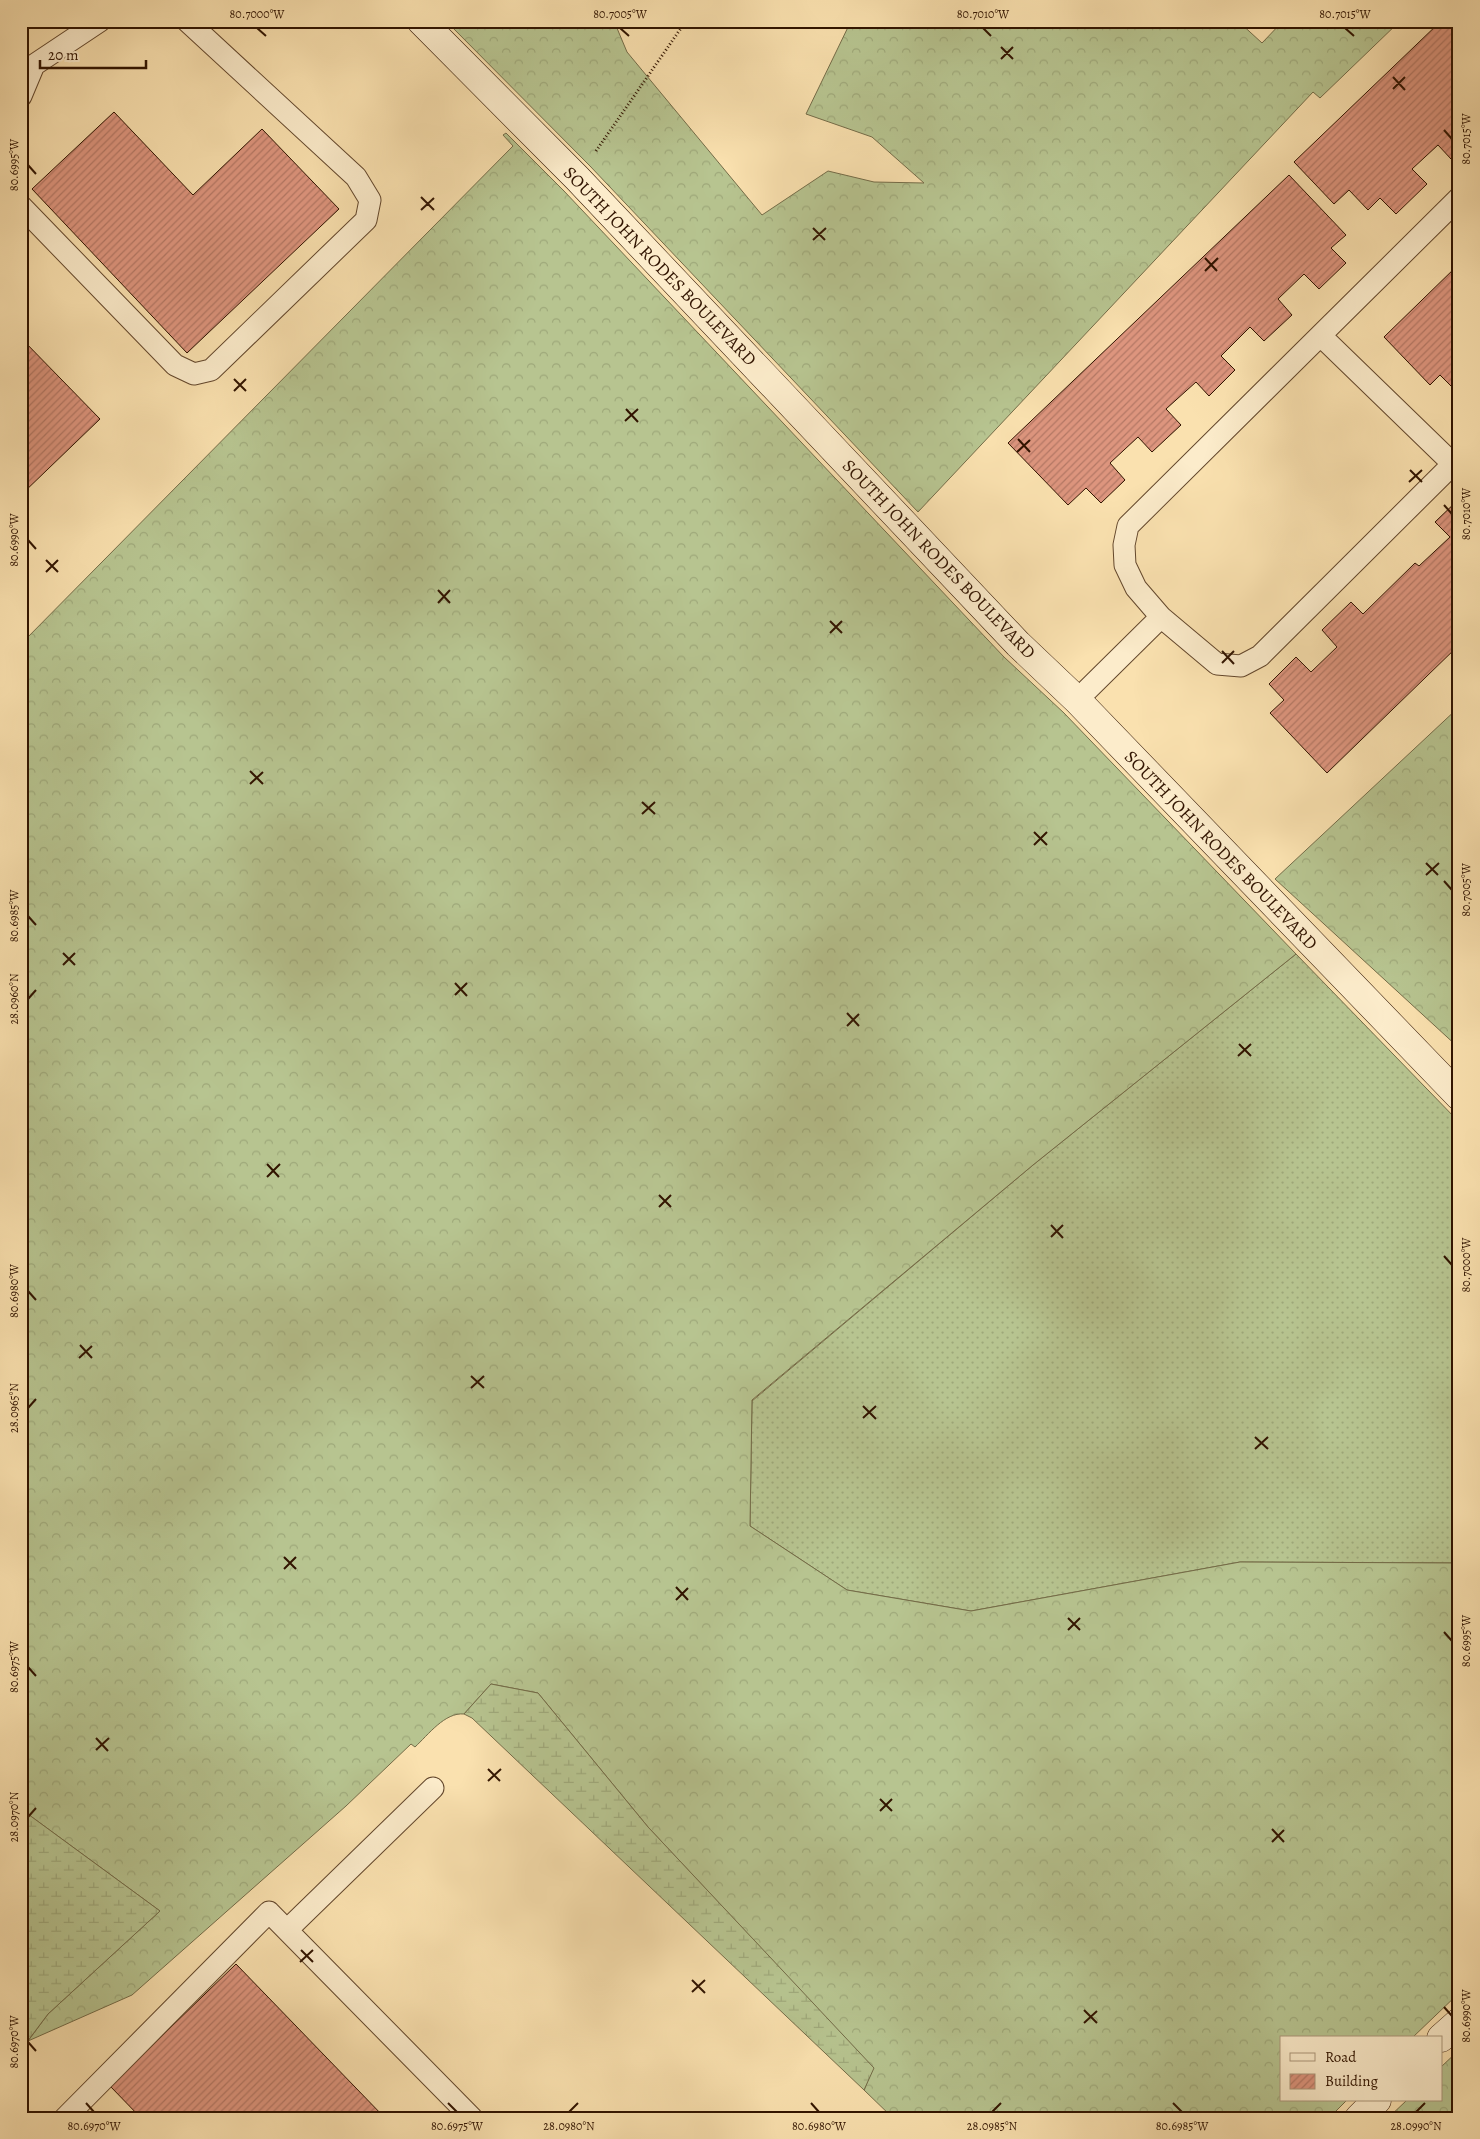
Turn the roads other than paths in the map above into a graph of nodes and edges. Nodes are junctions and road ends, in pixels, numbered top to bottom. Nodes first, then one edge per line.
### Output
1 (100, 21) edge
2 (187, 21) edge
3 (421, 21) edge
4 (27, 60) edge
5 (21, 96) edge
6 (1459, 198) edge
7 (21, 206) edge
8 (1321, 336) junction
9 (1456, 461) edge
10 (1162, 617) junction
11 (1077, 700) junction
12 (1459, 1096) edge
13 (433, 1788) dead end
14 (288, 1929) junction
15 (1459, 2022) edge
16 (1442, 2037) edge
17 (1375, 2102) edge
18 (64, 2118) edge
19 (472, 2118) edge
20 (1359, 2118) edge

1 - 4 lane
2 - 7 lane
3 - 11 main road, SOUTH JOHN RODES BOULEVARD
4 - 5 lane
6 - 8 lane
8 - 9 lane
8 - 10 lane
9 - 10 lane
10 - 11 lane
11 - 12 main road, SOUTH JOHN RODES BOULEVARD
13 - 14 lane
14 - 18 lane
14 - 19 lane
15 - 16 main road
17 - 20 main road

